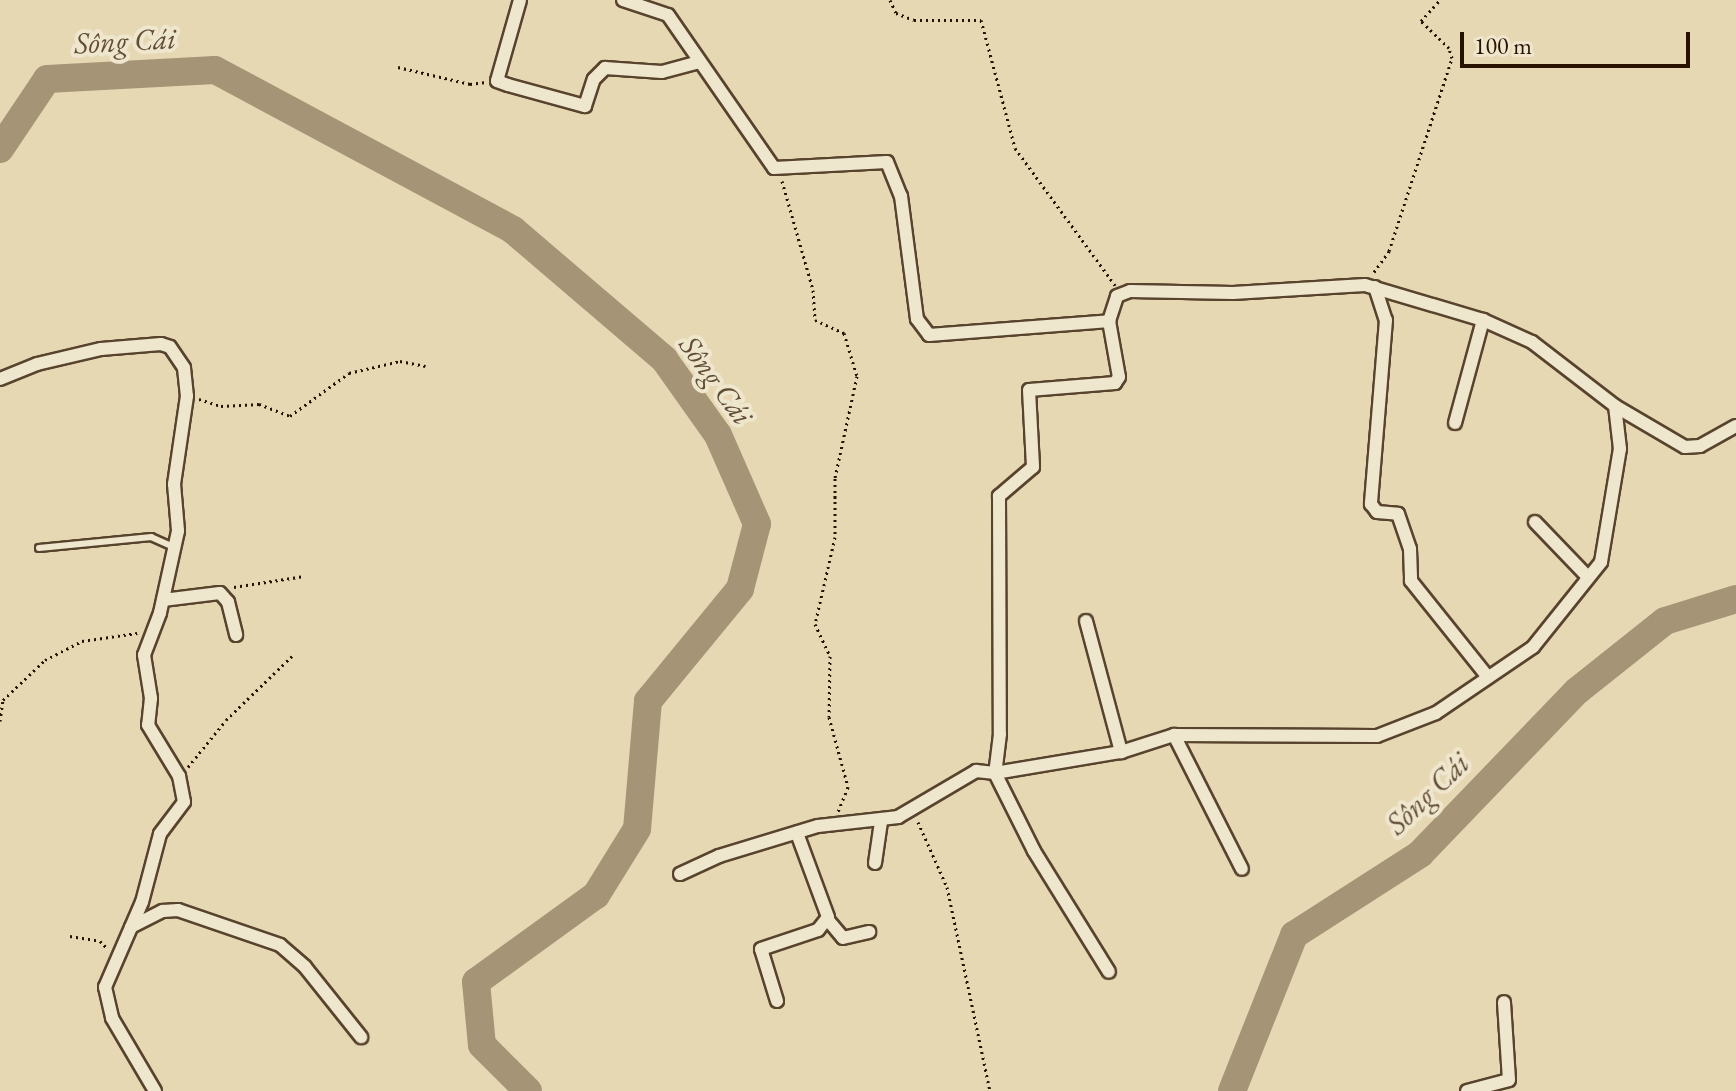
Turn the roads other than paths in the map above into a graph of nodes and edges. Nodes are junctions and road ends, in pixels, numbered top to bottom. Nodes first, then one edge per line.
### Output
1 (520, 0) edge
2 (623, 0) edge
3 (700, 62) junction
4 (1370, 286) junction
5 (1483, 320) junction
6 (1109, 321) junction
7 (0, 379) edge
8 (1615, 406) junction
9 (1455, 423) dead end
10 (1736, 426) edge
11 (1535, 522) dead end
12 (173, 547) junction
13 (39, 548) dead end
14 (1588, 577) junction
15 (163, 600) junction
16 (1086, 621) dead end
17 (236, 635) dead end
18 (1488, 677) junction
19 (1174, 735) junction
20 (1121, 752) junction
21 (995, 773) junction
22 (881, 822) junction
23 (797, 833) junction
24 (875, 863) dead end
25 (1242, 869) dead end
26 (680, 874) dead end
27 (828, 920) junction
28 (131, 927) junction
29 (869, 932) dead end
30 (1109, 972) dead end
31 (777, 1001) dead end
32 (1504, 1002) dead end
33 (361, 1037) dead end
34 (155, 1091) edge
35 (1467, 1091) edge

1 - 3 street
2 - 3 street
3 - 6 street
4 - 5 street
4 - 6 street
4 - 18 street
5 - 8 street
5 - 9 street
6 - 21 street
7 - 12 street
8 - 10 street
8 - 14 street
11 - 14 street
12 - 13 lane
12 - 15 street
14 - 18 street
15 - 17 street
15 - 28 street
16 - 20 street
18 - 19 street
19 - 20 street
19 - 25 street
20 - 21 street
21 - 22 street
21 - 30 street
22 - 23 street
22 - 24 street
23 - 26 street
23 - 27 street
27 - 29 street
27 - 31 street
28 - 33 street
28 - 34 street
32 - 35 street

